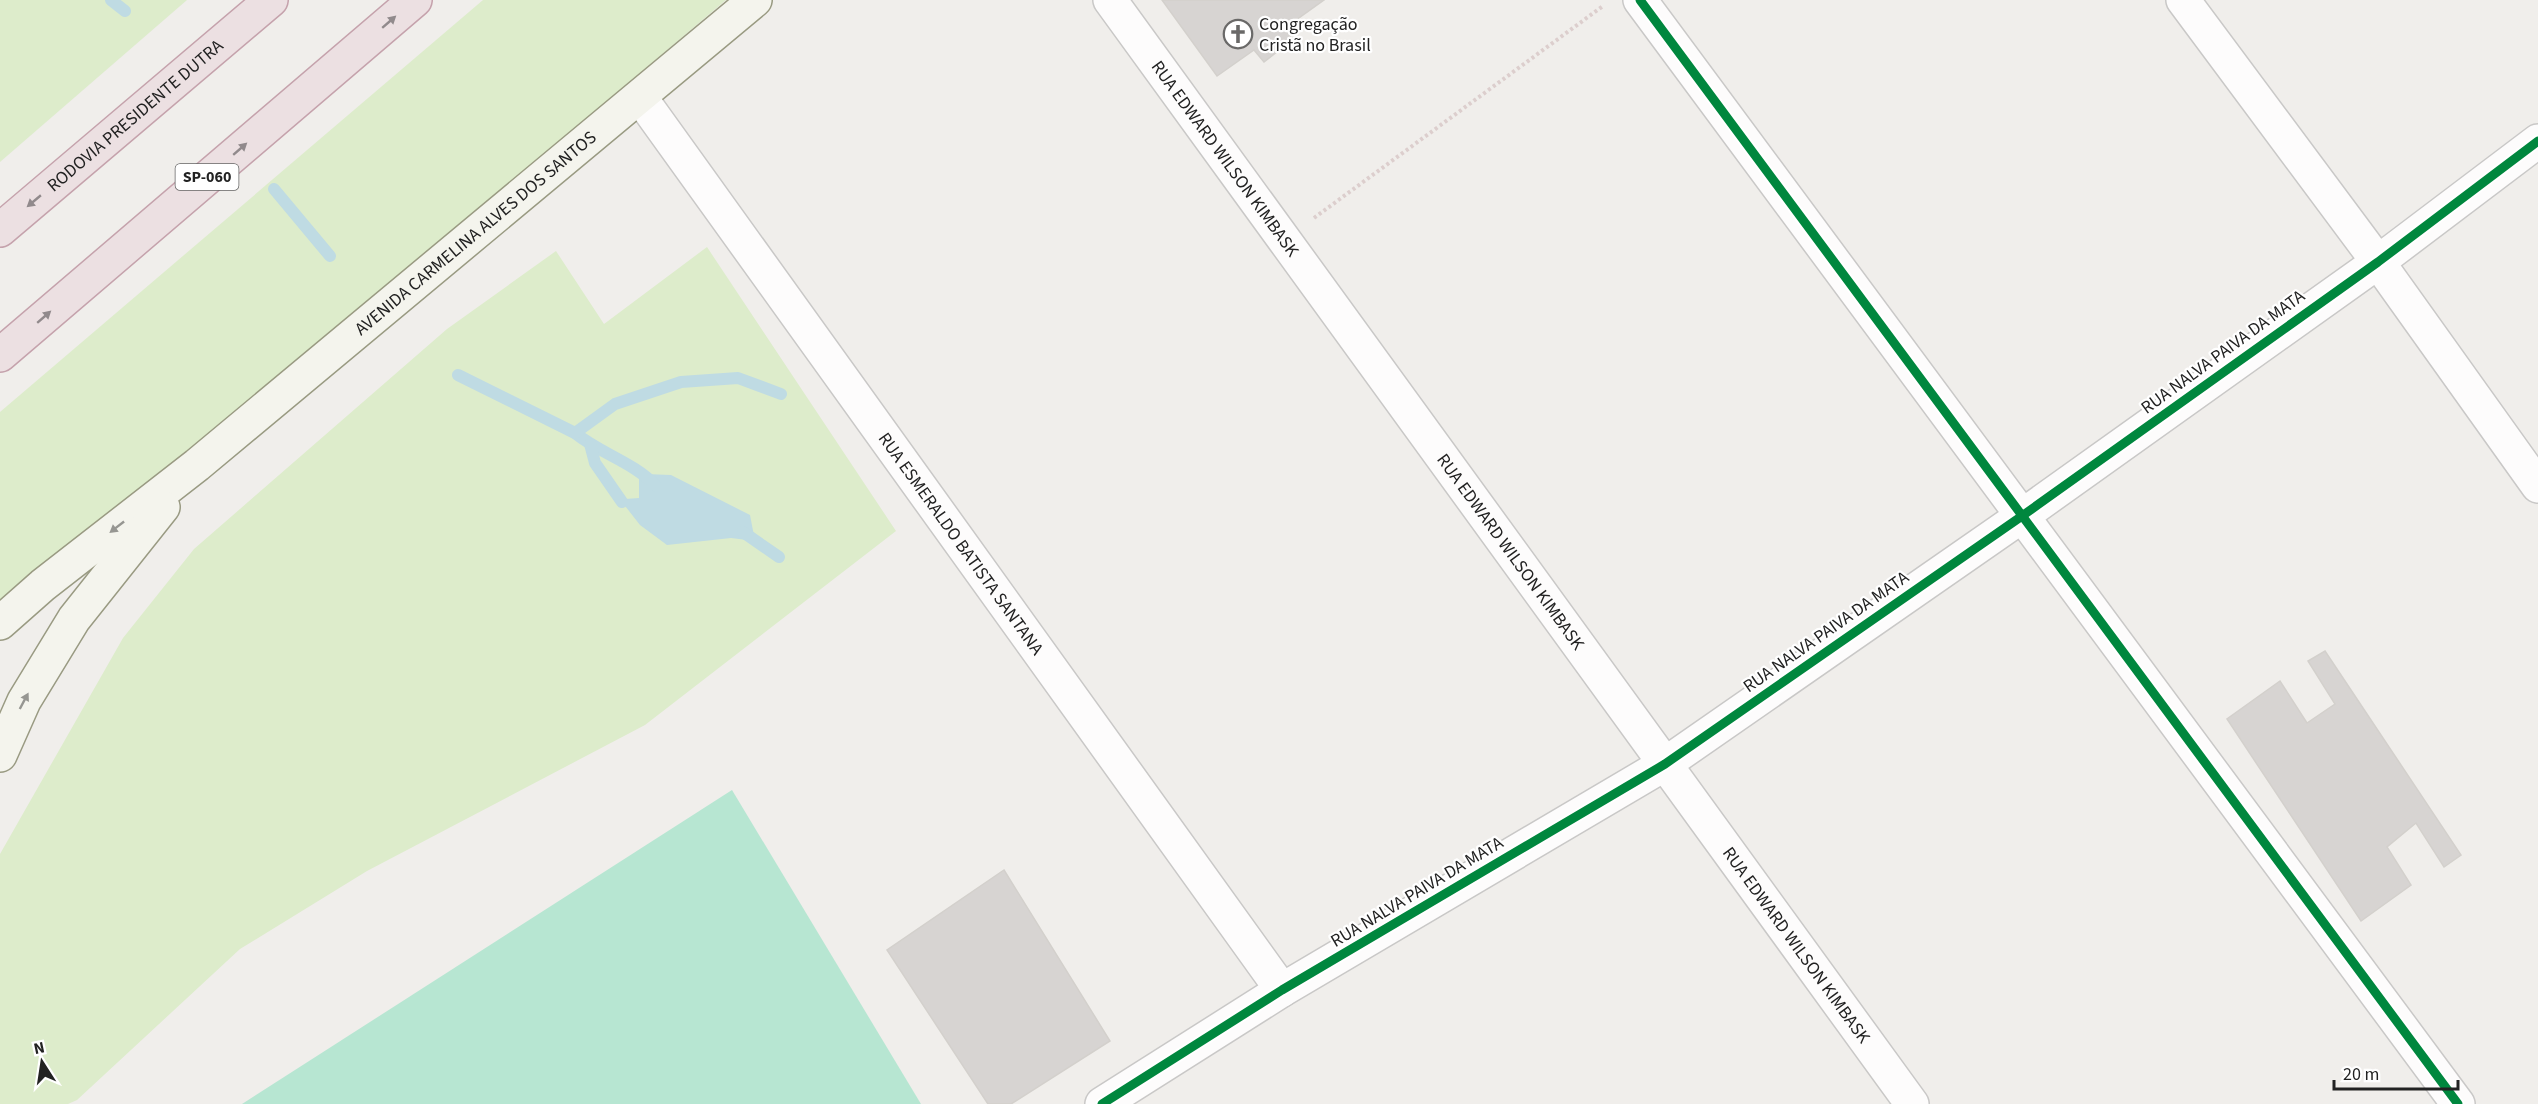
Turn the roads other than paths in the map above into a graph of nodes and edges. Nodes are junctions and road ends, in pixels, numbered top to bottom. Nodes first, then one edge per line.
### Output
1 (271, 0) edge
2 (415, 0) edge
3 (755, 0) edge
4 (1110, 0) edge
5 (1640, 0) edge
6 (2183, 0) edge
7 (640, 98) junction
8 (2538, 141) edge
9 (0, 230) edge
10 (2378, 262) junction
11 (0, 355) edge
12 (197, 465) junction
13 (2538, 486) edge
14 (2022, 516) junction
15 (0, 623) edge
16 (0, 755) edge
17 (1665, 764) junction
18 (1282, 990) junction
19 (1101, 1104) edge
20 (1912, 1104) edge
21 (2458, 1104) edge

1 -> 9 highway, RODOVIA PRESIDENTE DUTRA
11 -> 2 highway, SP-060
3 - 7 street, AVENIDA CARMELINA ALVES DOS SANTOS
4 - 17 street, RUA EDWARD WILSON KIMBASK
5 - 14 street
6 - 10 street
7 - 12 street, AVENIDA CARMELINA ALVES DOS SANTOS
7 - 18 street, RUA ESMERALDO BATISTA SANTANA
8 - 10 street, RUA NALVA PAIVA DA MATA
10 - 13 street
10 - 14 street, RUA NALVA PAIVA DA MATA
12 -> 15 street
16 -> 12 street
14 - 17 street, RUA NALVA PAIVA DA MATA
14 - 21 street
17 - 18 street, RUA NALVA PAIVA DA MATA
17 - 20 street, RUA EDWARD WILSON KIMBASK
18 - 19 street, RUA NALVA PAIVA DA MATA

